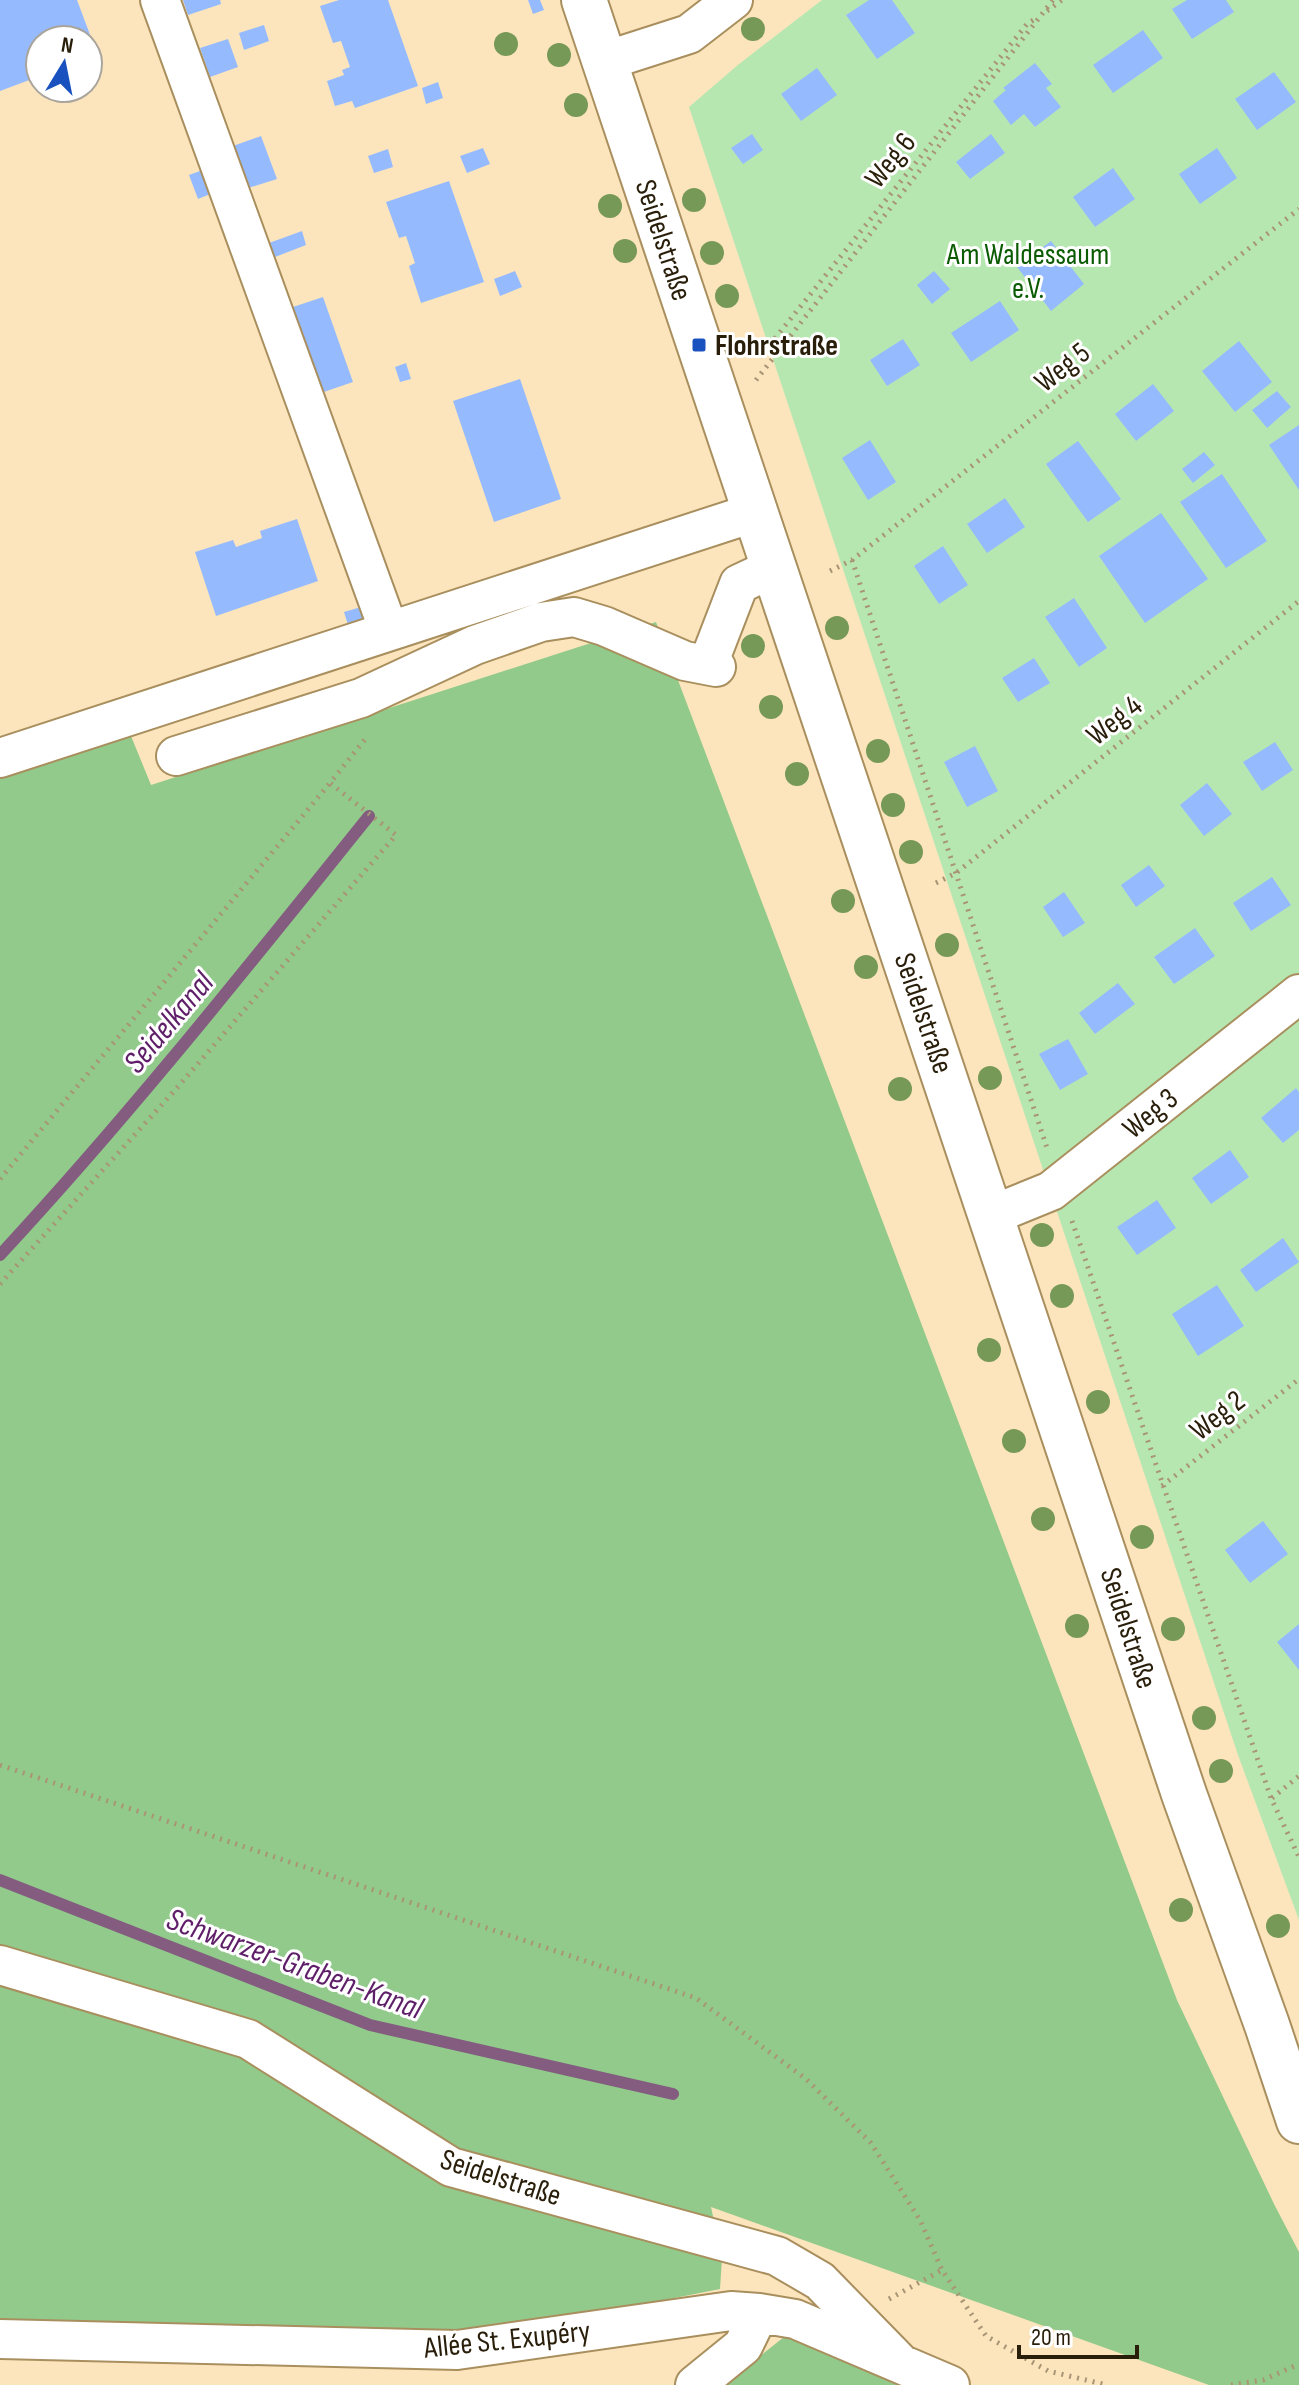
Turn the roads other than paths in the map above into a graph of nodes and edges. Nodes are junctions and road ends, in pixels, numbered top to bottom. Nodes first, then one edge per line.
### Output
1 (160, 0) edge
2 (584, 0) edge
3 (733, 0) edge
4 (605, 61) junction
5 (756, 512) junction
6 (773, 568) junction
7 (389, 631) junction
8 (176, 756) dead end
9 (0, 758) edge
10 (1299, 994) edge
11 (992, 1215) junction
12 (0, 1965) edge
13 (1267, 2025) junction
14 (1299, 2073) edge
15 (1299, 2121) edge
16 (759, 2313) junction
17 (0, 2339) edge
18 (901, 2364) junction
19 (695, 2385) edge
20 (950, 2385) edge

1 - 7 street
2 - 4 main road, Seidelstraße
3 - 4 street
4 - 5 main road, Seidelstraße
5 - 6 main road, Seidelstraße
5 - 7 street
6 - 8 street
6 - 11 main road, Seidelstraße
7 - 9 street
10 - 11 street, Weg 3
11 - 13 main road, Seidelstraße
12 - 18 street, Seidelstraße
13 - 14 main road, Seidelstraße
13 - 15 main road, Seidelstraße
16 - 17 street, Allée St. Exupéry
16 - 18 street, Allée St. Exupéry
16 - 19 street
18 - 20 street, Allée St. Exupéry

